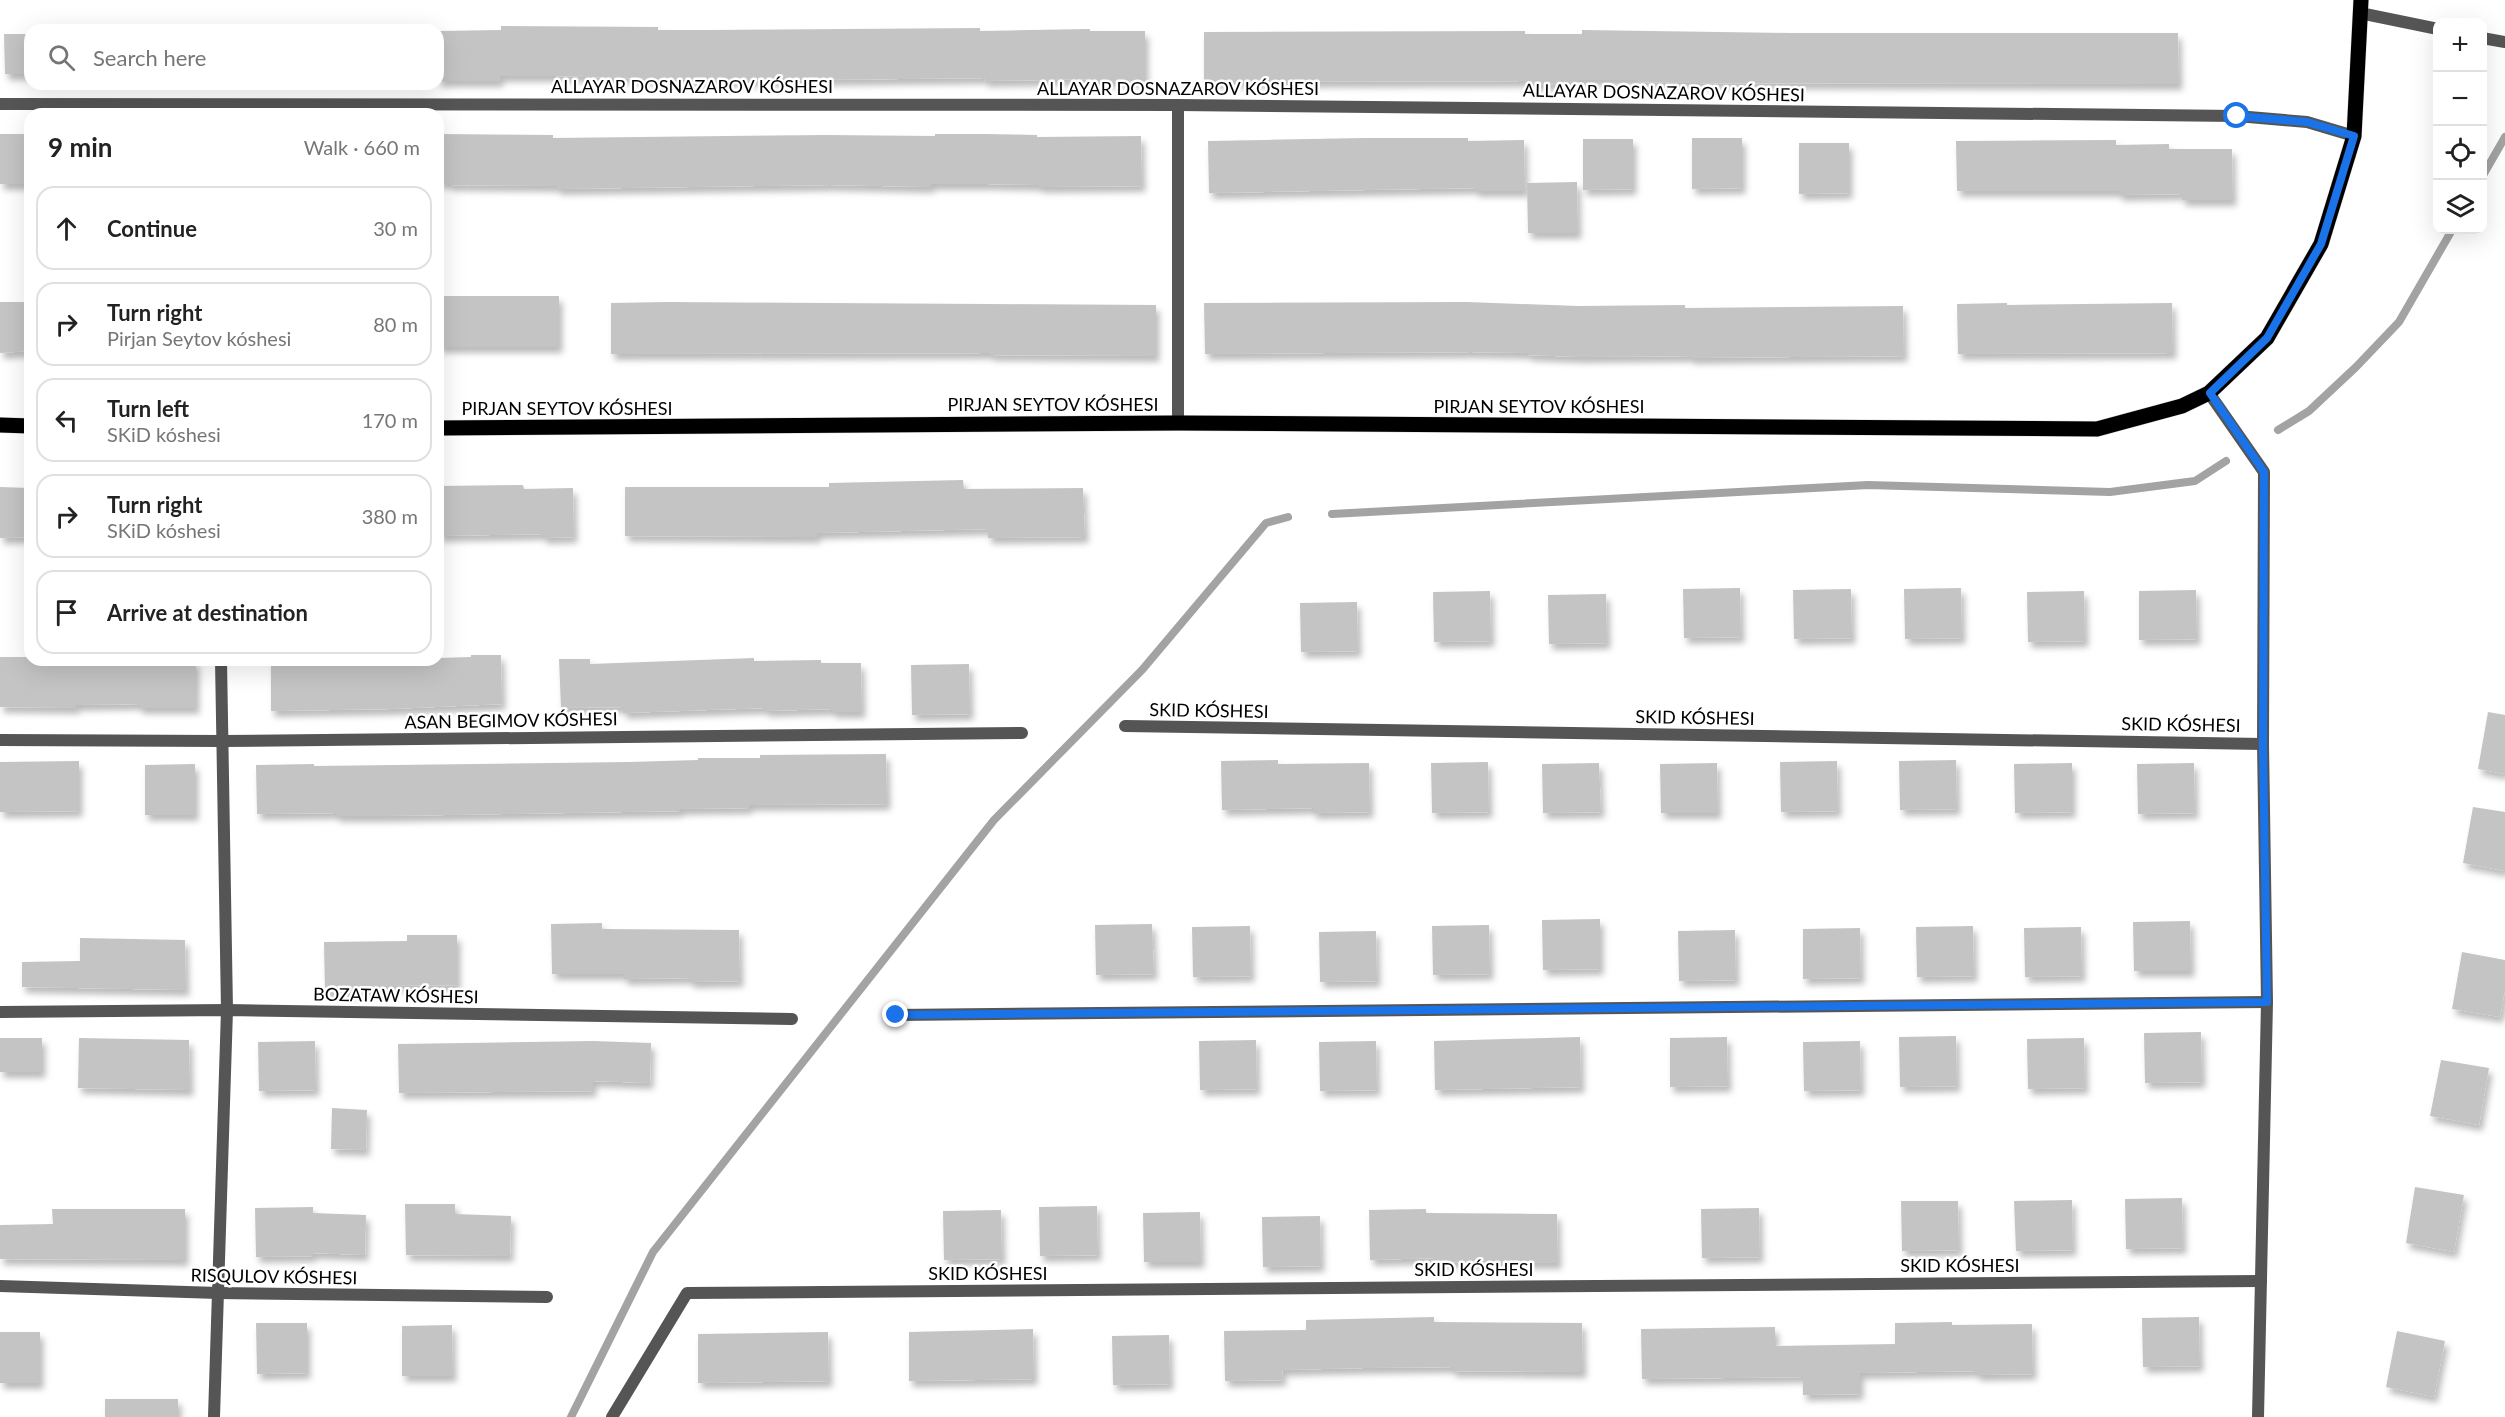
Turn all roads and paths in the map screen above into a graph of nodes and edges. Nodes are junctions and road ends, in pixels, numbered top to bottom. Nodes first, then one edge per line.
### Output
1 (2361, 6) edge
2 (2433, 27) edge
3 (2487, 39) edge
4 (2505, 42) edge
5 (0, 104) edge
6 (1178, 105) junction
7 (2354, 136) junction
8 (2210, 393) junction
9 (1178, 423) junction
10 (0, 425) edge
11 (24, 426) edge
12 (444, 428) edge
13 (221, 666) edge
14 (1125, 726) dead end
15 (1022, 733) dead end
16 (0, 740) edge
17 (222, 741) junction
18 (2263, 744) junction
19 (2267, 1002) junction
20 (228, 1010) junction
21 (0, 1012) edge
22 (896, 1015) dead end
23 (792, 1019) dead end
24 (2261, 1281) junction
25 (0, 1286) edge
26 (218, 1293) junction
27 (547, 1297) dead end
28 (214, 1417) edge
29 (612, 1417) edge
30 (2259, 1417) edge

1 - 2 street
1 - 7 main road, PIRJAN SEYTOV KÓSHESI
3 - 4 street
5 - 6 street, ALLAYAR DOSNAZAROV KÓSHESI
6 - 7 street, ALLAYAR DOSNAZAROV KÓSHESI
6 - 9 street
7 - 8 main road, PIRJAN SEYTOV KÓSHESI
8 - 9 main road, PIRJAN SEYTOV KÓSHESI
8 - 18 street, SKID KÓSHESI
9 - 12 main road, PIRJAN SEYTOV KÓSHESI
10 - 11 main road
13 - 17 street
14 - 18 street, SKID KÓSHESI
15 - 17 street, ASAN BEGIMOV KÓSHESI
16 - 17 street, ASAN BEGIMOV KÓSHESI
17 - 20 street
18 - 19 street, SKID KÓSHESI
19 - 22 street
19 - 24 street, SKID KÓSHESI
20 - 21 street, BOZATAW KÓSHESI
20 - 23 street, BOZATAW KÓSHESI
20 - 26 street
24 - 29 street, SKID KÓSHESI
24 - 30 street, SKID KÓSHESI
25 - 26 street
26 - 27 street
26 - 28 street

